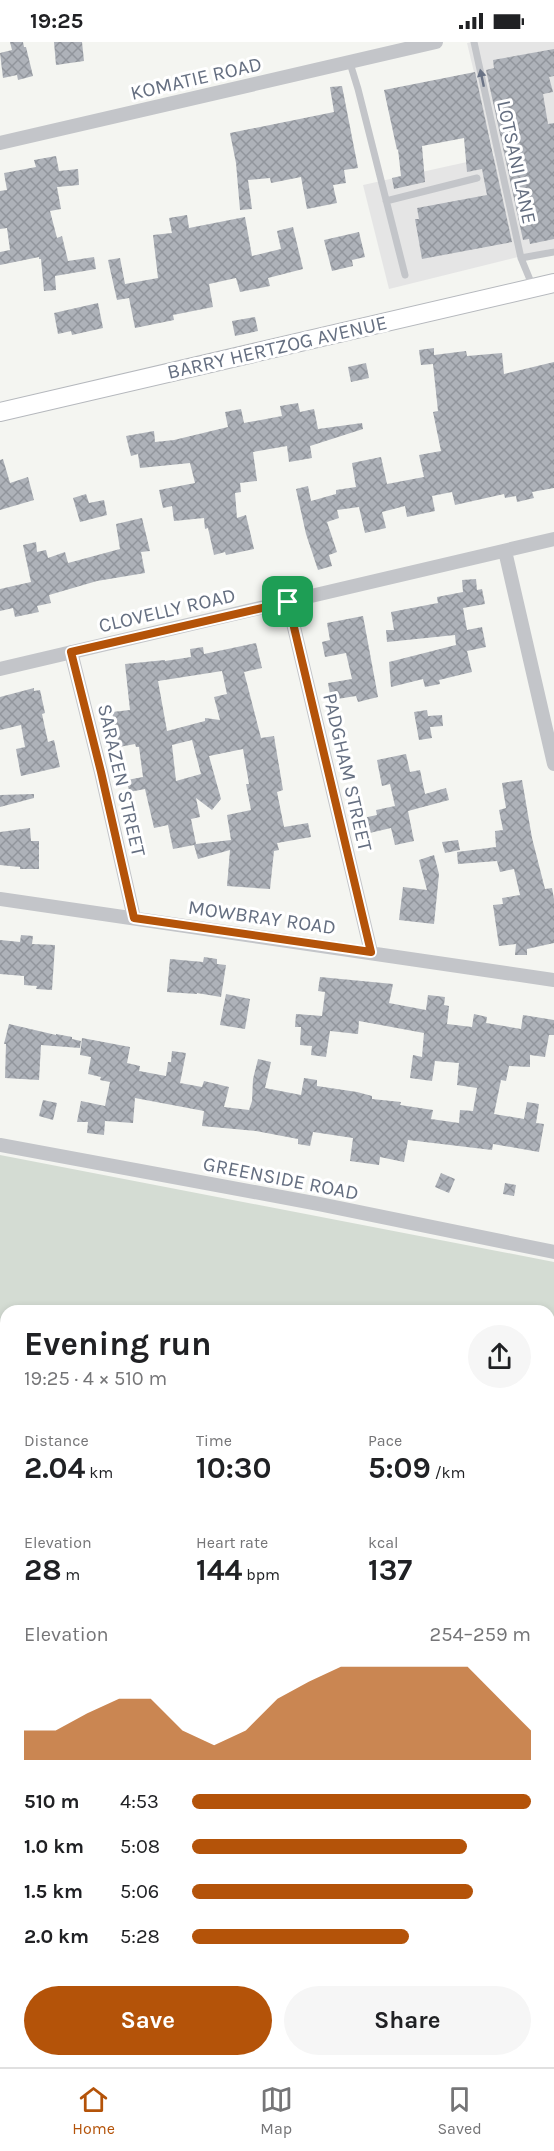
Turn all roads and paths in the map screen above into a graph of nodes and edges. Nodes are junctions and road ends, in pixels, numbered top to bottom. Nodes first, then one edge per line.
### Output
1 (436, 42) edge
2 (474, 42) edge
3 (395, 46) edge
4 (350, 63) junction
5 (0, 143) edge
6 (477, 177) dead end
7 (386, 201) junction
8 (554, 252) edge
9 (521, 258) junction
10 (405, 275) dead end
11 (554, 283) edge
12 (533, 288) junction
13 (0, 412) edge
14 (554, 539) edge
15 (505, 551) junction
16 (288, 602) junction
17 (71, 652) junction
18 (0, 669) edge
19 (554, 764) edge
20 (0, 898) edge
21 (134, 918) junction
22 (371, 952) junction
23 (554, 980) edge
24 (0, 1145) edge
25 (554, 1252) edge

1 - 3 street, KOMATIE ROAD
9 -> 2 lane, LOTSANI LANE
3 - 4 street, KOMATIE ROAD
4 - 5 street, KOMATIE ROAD
4 - 7 lane
6 - 7 lane
7 - 10 lane
8 - 9 lane
9 - 12 lane, LOTSANI LANE
11 - 12 main road, BARRY HERTZOG AVENUE
12 - 13 main road, BARRY HERTZOG AVENUE
14 - 15 street, CLOVELLY ROAD
15 - 16 street, CLOVELLY ROAD
15 - 19 street
16 - 17 street, CLOVELLY ROAD
16 - 22 street, PADGHAM STREET
17 - 18 street, CLOVELLY ROAD
17 - 21 street, SARAZEN STREET
20 - 21 street, MOWBRAY ROAD
21 - 22 street, MOWBRAY ROAD
22 - 23 street, MOWBRAY ROAD
24 - 25 street, GREENSIDE ROAD

